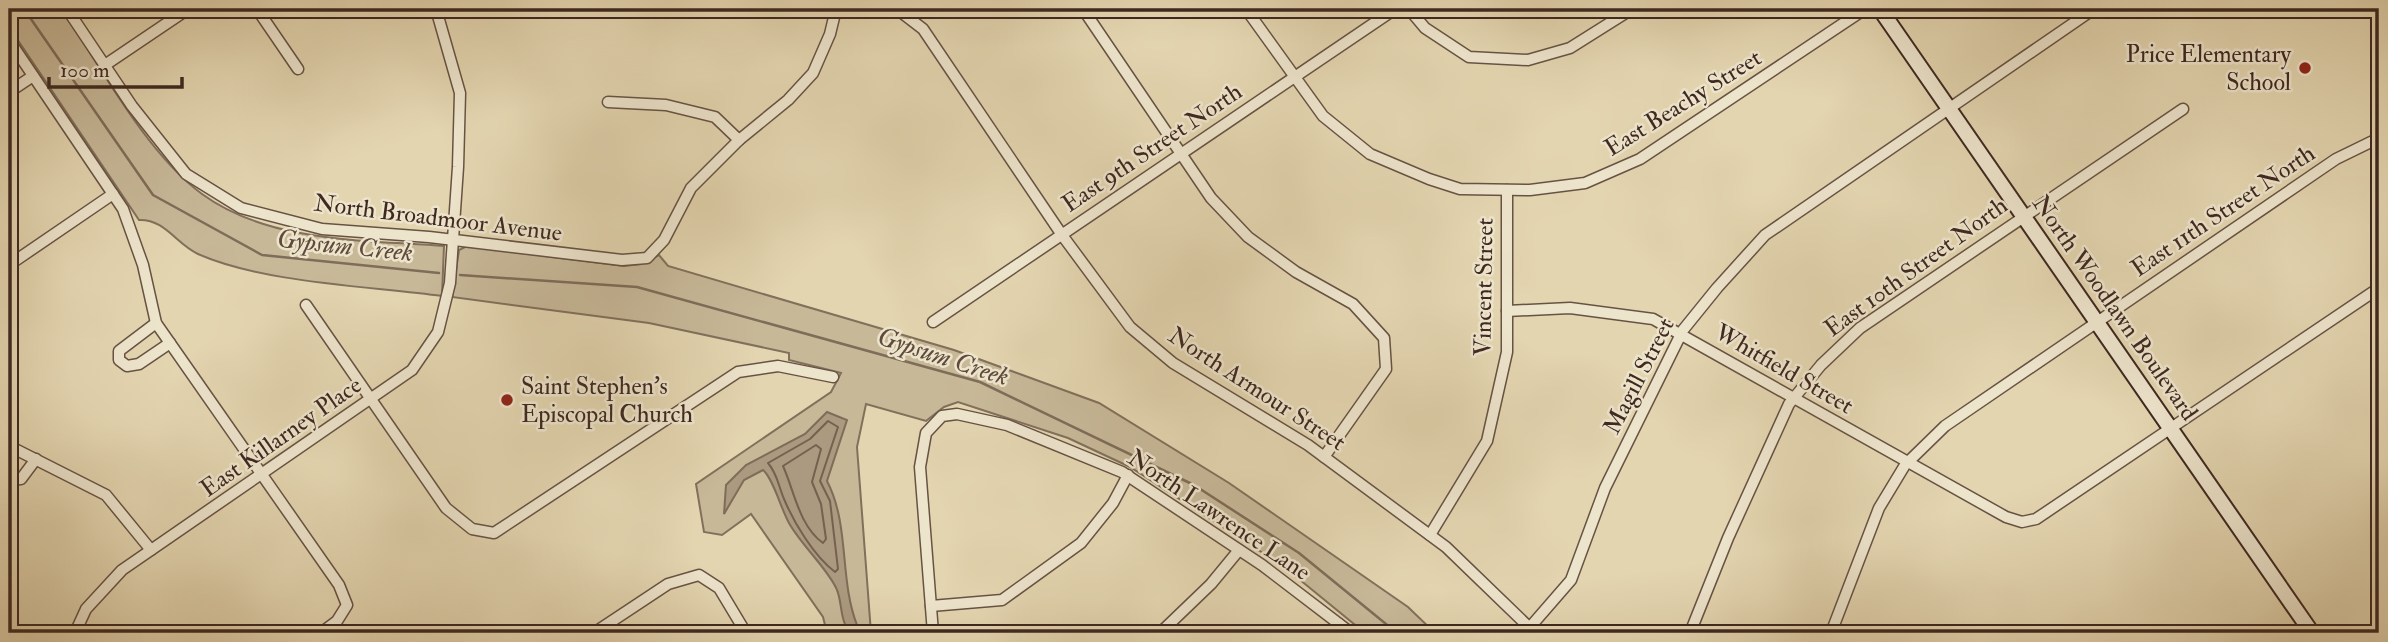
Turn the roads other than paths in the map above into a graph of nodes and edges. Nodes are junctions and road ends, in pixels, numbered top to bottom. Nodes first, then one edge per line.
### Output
1 (67, 9) edge
2 (188, 9) edge
3 (257, 9) edge
4 (436, 9) edge
5 (836, 9) edge
6 (897, 9) edge
7 (1083, 9) edge
8 (1246, 9) edge
9 (1395, 9) edge
10 (1409, 9) edge
11 (1632, 9) edge
12 (1865, 9) edge
13 (1880, 9) edge
14 (2094, 9) edge
15 (9, 40) edge
16 (105, 65) junction
17 (298, 69) dead end
18 (33, 76) junction
19 (1294, 77) junction
20 (9, 92) edge
21 (608, 102) dead end
22 (1949, 109) junction
23 (2183, 109) dead end
24 (2379, 138) edge
25 (739, 140) junction
26 (1180, 154) junction
27 (1507, 190) junction
28 (113, 194) junction
29 (2023, 216) junction
30 (1062, 235) junction
31 (452, 240) junction
32 (9, 265) edge
33 (2379, 288) edge
34 (306, 304) dead end
35 (1507, 311) junction
36 (2098, 321) junction
37 (933, 322) dead end
38 (156, 323) junction
39 (1682, 334) junction
40 (170, 343) junction
41 (833, 376) dead end
42 (1793, 398) junction
43 (372, 400) junction
44 (2170, 427) junction
45 (9, 446) edge
46 (1324, 457) junction
47 (36, 460) junction
48 (1907, 463) junction
49 (263, 475) junction
50 (1128, 475) junction
51 (9, 480) edge
52 (1430, 535) junction
53 (151, 550) junction
54 (1239, 550) junction
55 (931, 606) junction
56 (1336, 629) edge
57 (1530, 632) edge
58 (75, 633) edge
59 (321, 633) edge
60 (594, 633) edge
61 (746, 633) edge
62 (933, 633) edge
63 (1160, 633) edge
64 (1351, 633) edge
65 (1690, 633) edge
66 (1831, 633) edge
67 (2312, 633) edge

1 - 16 street, North Broadmoor Avenue
2 - 16 street
3 - 17 street
4 - 31 street, East Killarney Place
5 - 25 street
6 - 30 street, North Armour Street
7 - 26 street
8 - 19 street, East Beachy Street
9 - 19 street, East 9th Street North
10 - 11 street
12 - 27 street, East Beachy Street
13 - 22 main road, North Woodlawn Boulevard
14 - 22 street, Magill Street
15 - 18 street
16 - 31 street, North Broadmoor Avenue
18 - 20 street
18 - 28 street
19 - 26 street, East 9th Street North
19 - 27 street, East Beachy Street
21 - 25 street
22 - 29 main road, North Woodlawn Boulevard
22 - 39 street, Magill Street
23 - 29 street, East 10th Street North
24 - 36 street, East 11th Street North
25 - 31 street, North Broadmoor Avenue
26 - 30 street, East 9th Street North
26 - 46 street
27 - 35 street, Vincent Street
28 - 32 street
28 - 38 street
29 - 36 main road, North Woodlawn Boulevard
29 - 42 street, East 10th Street North
30 - 37 street, East 9th Street North
30 - 46 street, North Armour Street
31 - 43 street, East Killarney Place
33 - 44 street
34 - 43 street
35 - 39 street, Whitfield Street
35 - 52 street, Vincent Street
36 - 44 main road, North Woodlawn Boulevard
36 - 48 street, East 11th Street North
38 - 40 street
38 - 40 street
39 - 42 street, Whitfield Street
39 - 57 street, Magill Street
40 - 49 street
41 - 43 street
42 - 48 street, Whitfield Street
42 - 65 street, East 10th Street North
43 - 49 street, East Killarney Place
44 - 48 street, Whitfield Street
44 - 67 main road, North Woodlawn Boulevard
45 - 47 street
46 - 52 street, North Armour Street
47 - 51 street
47 - 53 street
48 - 66 street, East 11th Street North
49 - 53 street, East Killarney Place
49 - 59 street
50 - 54 street, North Lawrence Lane
50 - 55 street
50 - 55 street, North Lawrence Lane
52 - 57 street, North Armour Street
53 - 58 street, East Killarney Place
54 - 56 street, North Lawrence Lane
54 - 63 street
55 - 62 street
56 - 64 street, North Lawrence Lane
60 - 61 street

